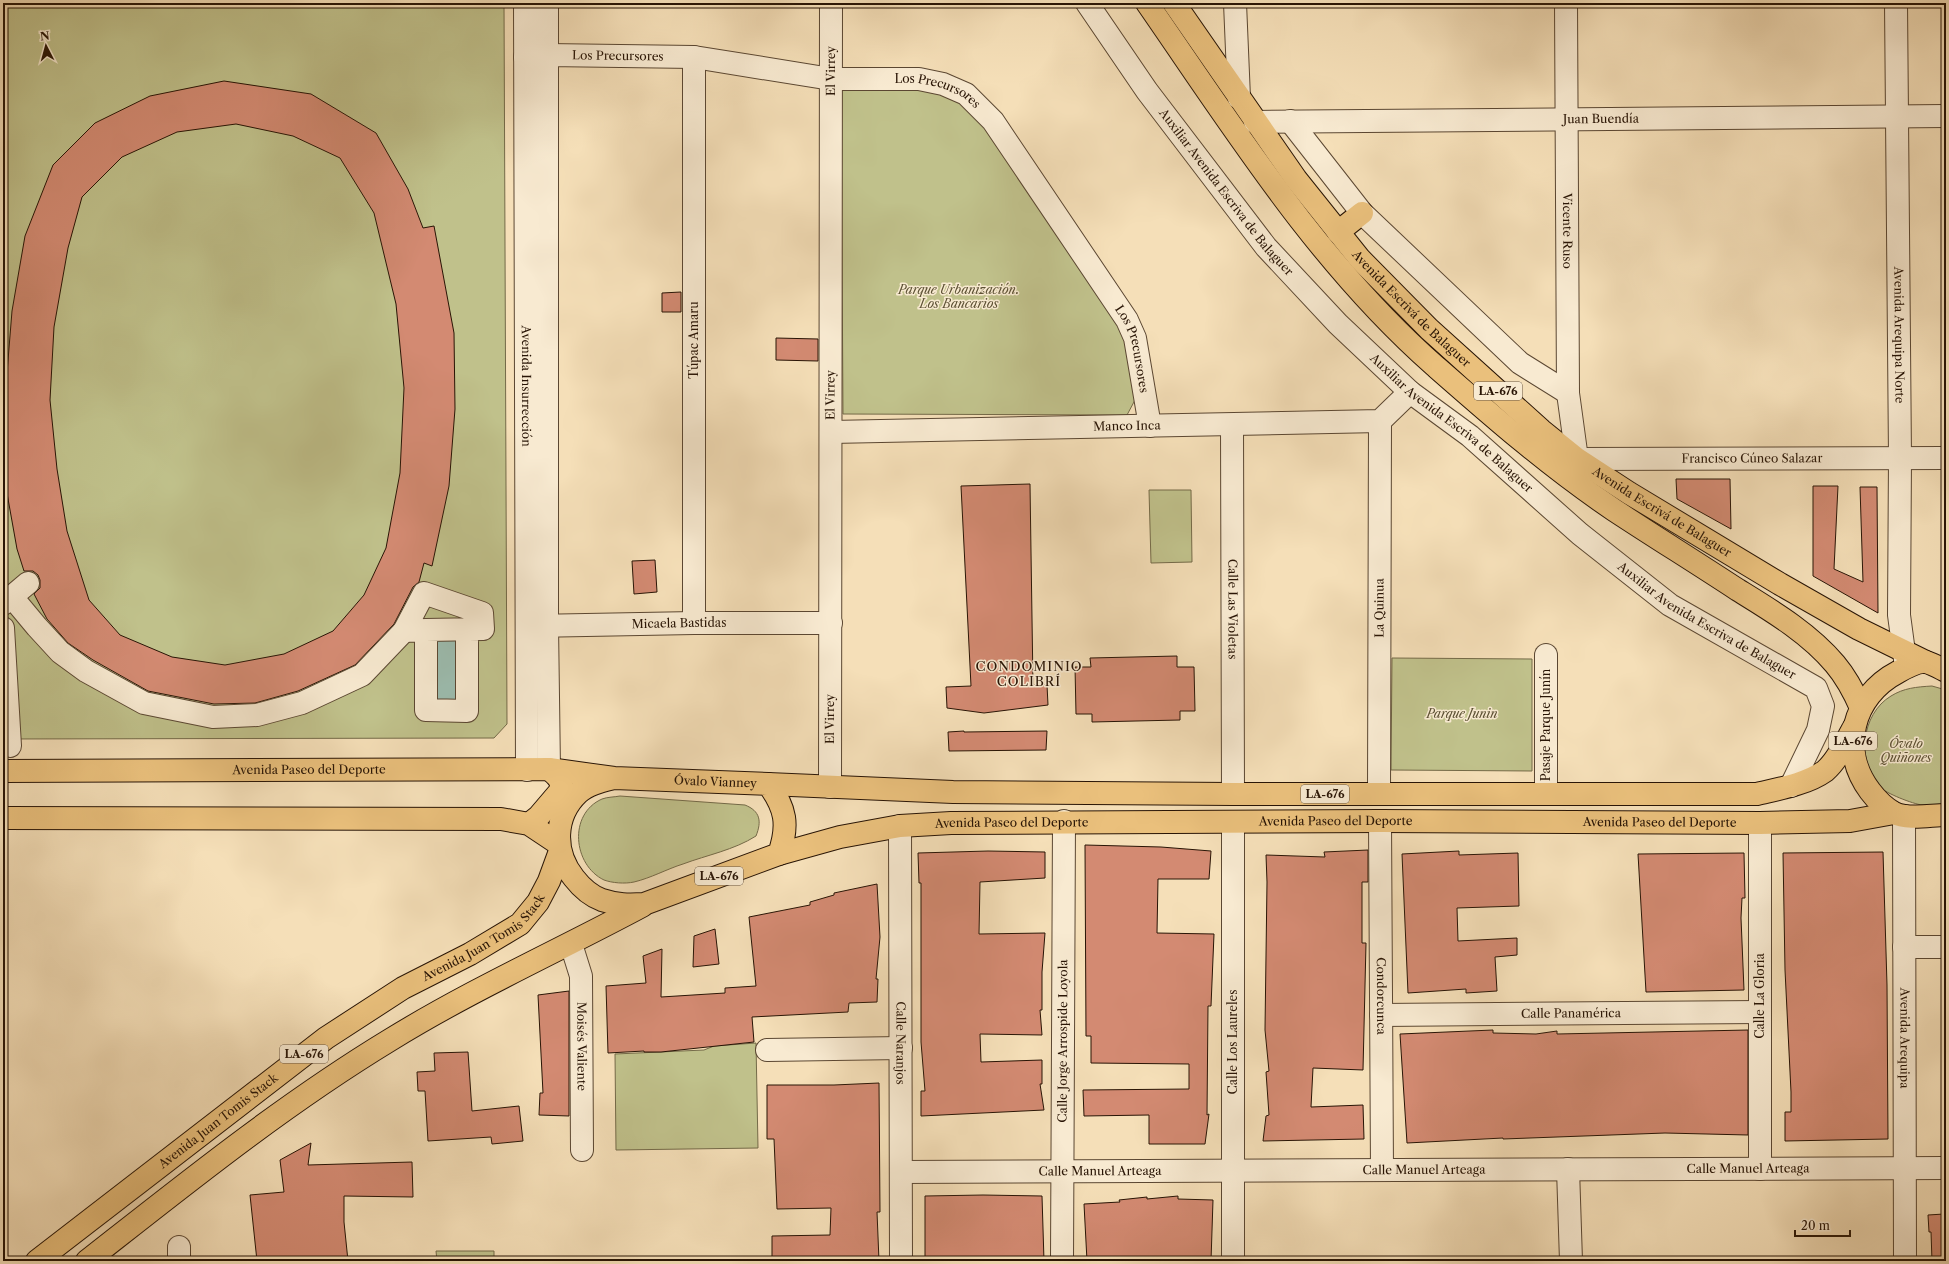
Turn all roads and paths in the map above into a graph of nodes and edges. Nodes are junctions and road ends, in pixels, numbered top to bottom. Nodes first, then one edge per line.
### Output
1 (525, 3) edge
2 (547, 3) edge
3 (831, 3) edge
4 (1087, 3) edge
5 (1147, 3) edge
6 (1174, 3) edge
7 (1235, 3) edge
8 (1566, 3) edge
9 (1896, 3) edge
10 (547, 55) junction
11 (525, 57) junction
12 (694, 57) junction
13 (831, 79) junction
14 (1239, 98) junction
15 (1897, 116) junction
16 (1946, 116) edge
17 (1567, 119) junction
18 (1290, 121) junction
19 (1256, 122) junction
20 (1362, 213) junction
21 (1338, 232) junction
22 (1410, 392) junction
23 (1568, 393) junction
24 (1380, 422) junction
25 (1232, 425) junction
26 (1150, 426) junction
27 (832, 432) junction
28 (1900, 458) junction
29 (1946, 458) edge
30 (1571, 466) junction
31 (14, 595) edge
32 (694, 623) junction
33 (831, 623) junction
34 (537, 625) junction
35 (3, 628) edge
36 (426, 630) junction
37 (467, 630) junction
38 (404, 631) junction
39 (1546, 655) dead end
40 (1912, 660) junction
41 (1946, 671) edge
42 (1857, 717) junction
43 (8, 739) edge
44 (527, 770) junction
45 (549, 770) junction
46 (3, 771) edge
47 (614, 778) junction
48 (768, 784) junction
49 (830, 786) junction
50 (1791, 786) junction
51 (1233, 794) junction
52 (1379, 794) junction
53 (1546, 794) junction
54 (1899, 815) junction
55 (1946, 815) edge
56 (3, 818) edge
57 (1064, 821) junction
58 (1380, 821) junction
59 (1233, 822) junction
60 (1760, 823) junction
61 (529, 824) junction
62 (900, 826) junction
63 (559, 847) junction
64 (779, 854) junction
65 (644, 904) junction
66 (571, 944) junction
67 (1904, 947) junction
68 (1946, 947) edge
69 (1760, 1012) junction
70 (1381, 1015) junction
71 (901, 1048) junction
72 (766, 1050) dead end
73 (582, 1150) dead end
74 (1905, 1168) junction
75 (1946, 1168) edge
76 (1568, 1169) junction
77 (1760, 1169) junction
78 (1382, 1170) junction
79 (1062, 1171) junction
80 (1233, 1171) junction
81 (901, 1172) junction
82 (37, 1261) edge
83 (87, 1261) edge
84 (901, 1261) edge
85 (1062, 1261) edge
86 (1232, 1261) edge
87 (1571, 1261) edge
88 (1905, 1261) edge

1 - 11 street, Avenida Insurrección
2 - 10 street, Avenida Insurrección
3 - 13 street, El Virrey
4 - 22 street, Auxiliar Avenida Escriva de Balaguer
5 - 30 main road, Avenida Escrivá de Balaguer / LA-676
6 - 14 main road, Avenida Escrivá de Balaguer / LA-676
7 - 14 street
8 - 17 street, Vicente Ruso
9 - 15 street, Avenida Arequipa Norte
10 - 11 street, Los Precursores
10 - 12 street, Los Precursores
10 - 34 street, Avenida Insurrección
11 - 34 street, Avenida Insurrección
12 - 13 street, Los Precursores
12 - 32 street, Túpac Amaru
13 - 26 street, Los Precursores
13 - 27 street, El Virrey
14 - 19 main road, Avenida Escrivá de Balaguer / LA-676
15 - 16 street, Juan Buendía
15 - 17 street, Juan Buendía
15 - 28 street, Avenida Arequipa Norte
17 - 18 street, Juan Buendía
17 - 23 street, Vicente Ruso
18 - 19 street, Juan Buendía
18 - 20 street
19 - 21 main road, Avenida Escrivá de Balaguer / LA-676
20 - 21 main road
20 - 23 street
21 - 30 main road, Avenida Escrivá de Balaguer / LA-676
22 - 24 street
22 - 50 street, Auxiliar Avenida Escriva de Balaguer
23 - 30 street, Vicente Ruso
24 - 25 street, Manco Inca
24 - 52 street, La Quinua
25 - 26 street, Manco Inca
25 - 51 street, Calle Las Violetas
26 - 27 street, Manco Inca
27 - 33 street, El Virrey
28 - 29 street, Francisco Cúneo Salazar
28 - 30 street, Francisco Cúneo Salazar
28 - 40 street, Avenida Arequipa Norte
30 - 40 main road, Avenida Escrivá de Balaguer / LA-676
30 - 42 main road, Avenida Escrivá de Balaguer / LA-676
31 - 38 street
32 - 33 street, Micaela Bastidas
32 - 34 street, Micaela Bastidas
33 - 49 street, El Virrey
34 - 44 street, Avenida Insurrección
34 - 45 street, Avenida Insurrección
35 - 43 street
36 - 37 street
36 - 37 street
36 - 38 street
37 - 38 street
39 - 53 street, Pasaje Parque Junín
40 - 41 main road, LA-676
40 - 42 main road, LA-676
42 - 50 main road, LA-676
42 - 54 main road, LA-676
44 - 45 main road, Avenida Paseo del Deporte
44 - 46 main road, Avenida Paseo del Deporte
45 - 47 main road, Avenida Paseo del Deporte
45 - 61 main road
47 - 48 main road, Óvalo Vianney / LA-676
47 - 63 main road, Óvalo Vianney / LA-676
48 - 49 main road, LA-676
48 - 64 main road, Óvalo Vianney
49 - 51 main road, LA-676
50 - 53 main road, LA-676
51 - 52 main road, LA-676
52 - 53 main road, LA-676
54 - 55 main road, LA-676
54 - 60 main road, Avenida Paseo del Deporte / LA-676
54 - 67 street, Avenida Arequipa
56 - 61 main road
57 - 59 main road, Avenida Paseo del Deporte / LA-676
57 - 62 main road, Avenida Paseo del Deporte / LA-676
57 - 79 street, Calle Jorge Arrospide Loyola
58 - 59 main road, Avenida Paseo del Deporte / LA-676
58 - 60 main road, Avenida Paseo del Deporte / LA-676
58 - 70 street, Condorcunca
59 - 80 street, Calle Los Laureles
60 - 69 street, Calle La Gloria
61 - 63 main road
62 - 64 main road, Avenida Paseo del Deporte / LA-676
62 - 71 street, Calle Naranjos
63 - 65 main road, Óvalo Vianney / LA-676
63 - 82 main road, Avenida Juan Tomis Stack / LA-676
64 - 65 main road, Óvalo Vianney / LA-676
65 - 66 main road, LA-676
66 - 73 street, Moisés Valiente
66 - 83 main road, LA-676
67 - 68 street
67 - 74 street, Avenida Arequipa
69 - 70 street, Calle Panamérica
69 - 77 street, Calle La Gloria
70 - 78 street, Condorcunca
71 - 72 street
71 - 81 street, Calle Naranjos
74 - 75 street, Calle Manuel Arteaga
74 - 77 street, Calle Manuel Arteaga
74 - 88 street, Avenida Arequipa
76 - 77 street, Calle Manuel Arteaga
76 - 78 street, Calle Manuel Arteaga
76 - 87 street
78 - 80 street, Calle Manuel Arteaga
79 - 80 street, Calle Manuel Arteaga
79 - 81 street, Calle Manuel Arteaga
79 - 85 street, Calle Jorge Arrospide Loyola
80 - 86 street, Calle Los Laureles
81 - 84 street, Calle Naranjos

